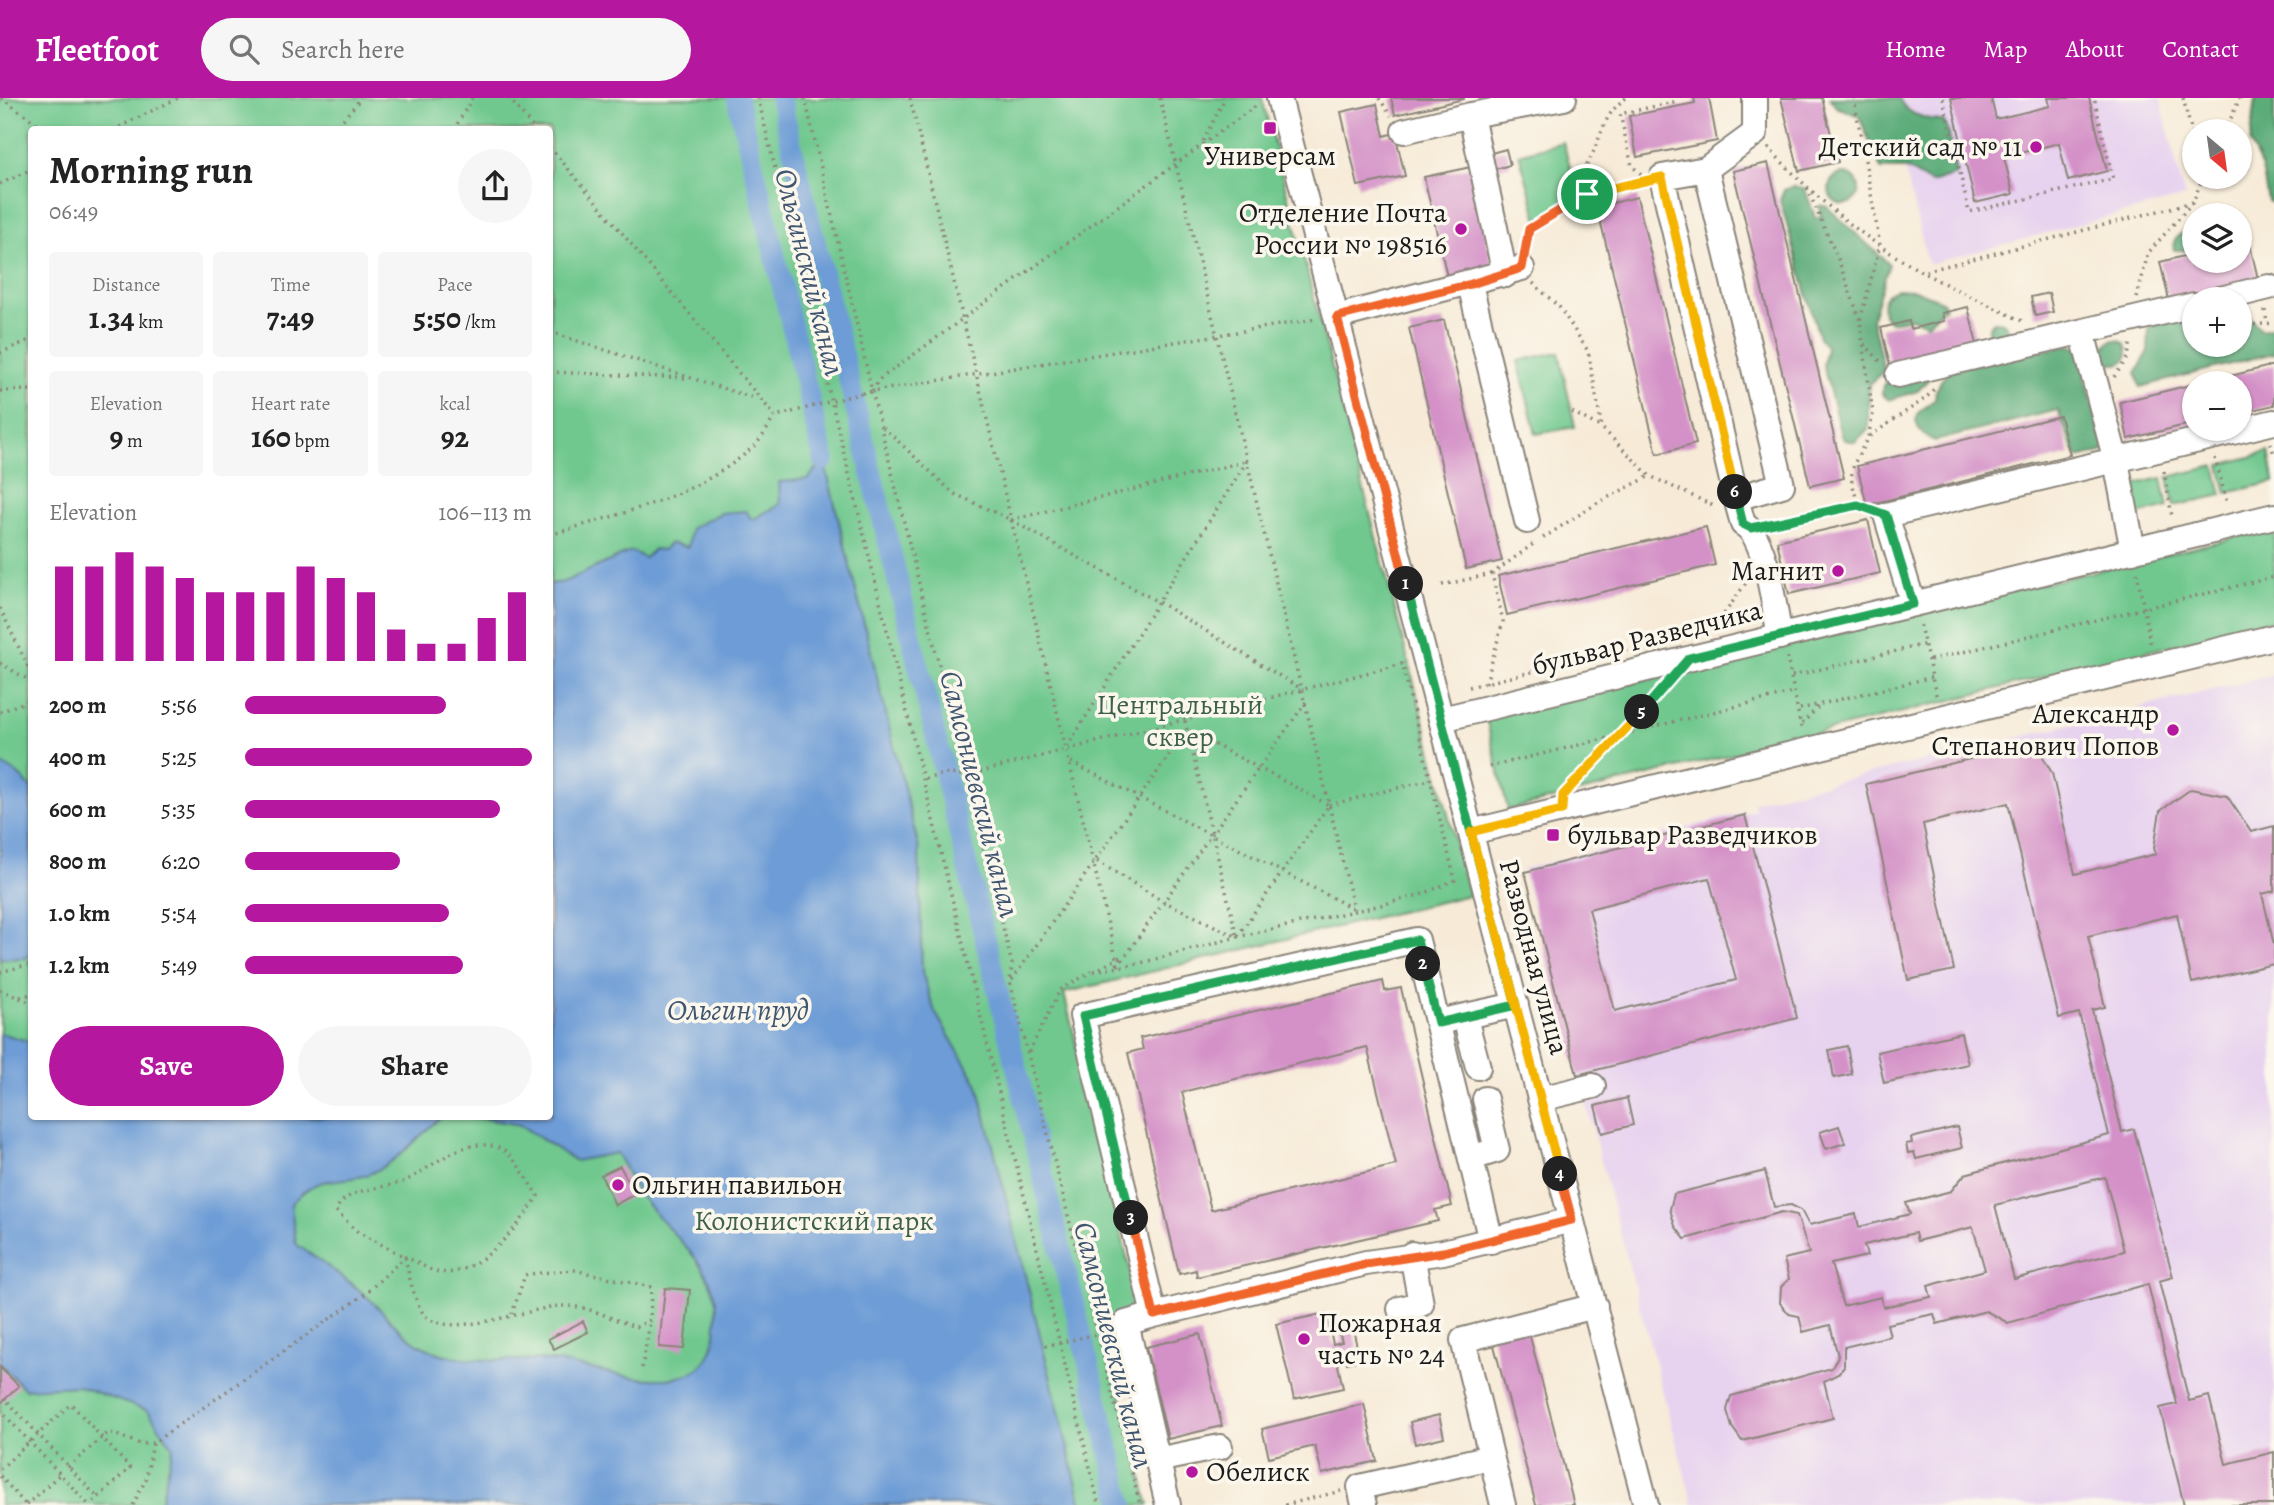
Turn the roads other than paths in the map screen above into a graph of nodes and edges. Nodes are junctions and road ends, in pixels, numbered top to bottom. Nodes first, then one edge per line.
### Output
1 (1564, 98) edge
2 (1755, 98) edge
3 (1268, 101) edge
4 (1471, 115) junction
5 (1404, 131) dead end
6 (1706, 169) junction
7 (1471, 284) junction
8 (2269, 287) dead end
9 (2252, 291) edge
10 (2182, 308) edge
11 (1327, 318) junction
12 (2081, 332) junction
13 (1898, 375) dead end
14 (2274, 422) edge
15 (2116, 461) junction
16 (1737, 498) junction
17 (2274, 516) edge
18 (1527, 521) dead end
19 (2133, 551) junction
20 (1913, 604) junction
21 (1778, 625) junction
22 (2274, 637) edge
23 (1442, 719) junction
24 (1471, 832) junction
25 (1516, 1005) junction
26 (1465, 1018) junction
27 (1438, 1023) junction
28 (1478, 1067) dead end
29 (1593, 1086) dead end
30 (1540, 1099) junction
31 (1485, 1100) dead end
32 (1471, 1158) junction
33 (1572, 1220) junction
34 (1491, 1241) junction
35 (1412, 1254) junction
36 (1594, 1306) junction
37 (1400, 1309) dead end
38 (1154, 1315) junction
39 (1220, 1447) dead end
40 (1491, 1457) junction
41 (1157, 1460) junction
42 (1362, 1496) edge
43 (1168, 1505) edge
44 (1503, 1505) edge
45 (1646, 1505) edge

1 - 4 street
2 - 6 street
3 - 11 street, Разводная улица
4 - 5 street
4 - 7 street
6 - 16 street
6 - 16 street
7 - 11 street
7 - 18 street
8 - 9 street
10 - 12 street
11 - 23 street, Разводная улица
12 - 13 street
12 - 15 street
14 - 15 street
15 - 19 street
15 - 20 street
16 - 21 street
17 - 19 street, бульвар Разведчика
19 - 20 street, бульвар Разведчика
20 - 21 street, бульвар Разведчика
21 - 23 street, бульвар Разведчика
22 - 24 street
23 - 24 street, Разводная улица
24 - 25 street, Разводная улица
25 - 26 street
25 - 30 street, Разводная улица
26 - 27 street
26 - 28 street
27 - 32 street
27 - 38 street
29 - 30 street
30 - 33 street, Разводная улица
31 - 32 street
32 - 34 street
33 - 34 street
33 - 36 street, Разводная улица
34 - 35 street
35 - 37 street
35 - 38 street
36 - 40 street
36 - 45 street, Разводная улица
38 - 41 street
39 - 41 street
40 - 42 street
40 - 44 street
41 - 43 street

